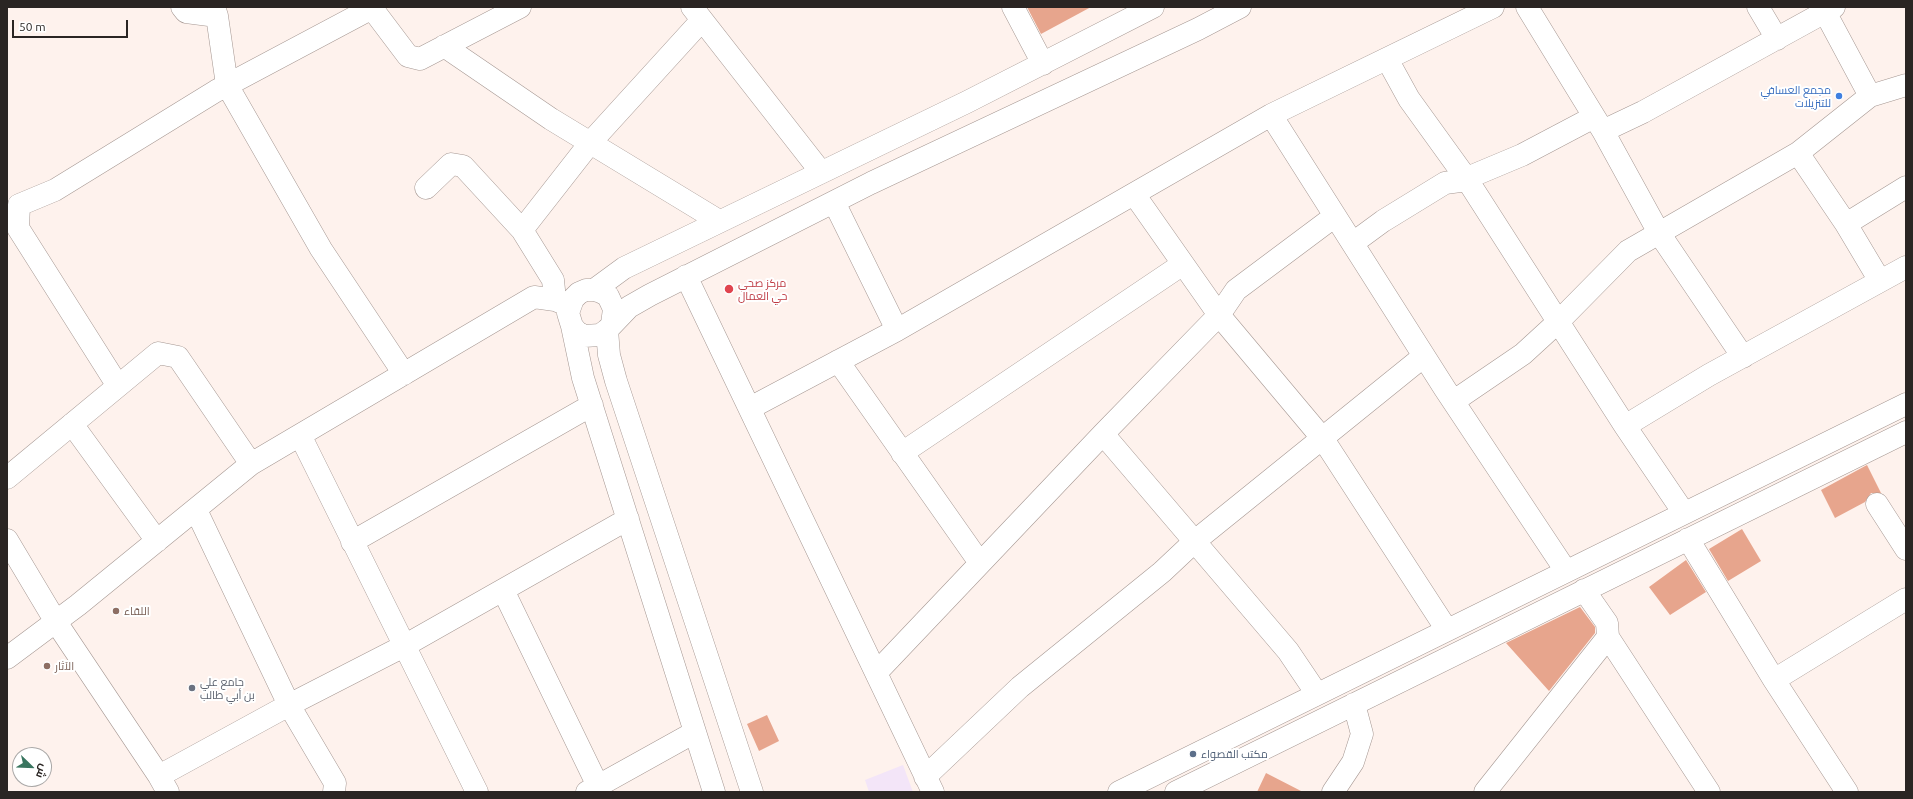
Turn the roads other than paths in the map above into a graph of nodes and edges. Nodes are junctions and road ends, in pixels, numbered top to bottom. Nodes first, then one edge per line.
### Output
1 (182, 7) edge
2 (520, 7) edge
3 (1013, 7) edge
4 (1154, 7) edge
5 (1240, 7) edge
6 (1493, 7) edge
7 (1527, 7) edge
8 (1758, 7) edge
9 (372, 8) edge
10 (1829, 10) edge
11 (215, 11) edge
12 (697, 14) edge
13 (1776, 39) junction
14 (444, 46) junction
15 (1387, 59) junction
16 (1043, 64) junction
17 (227, 85) junction
18 (1906, 85) edge
19 (1870, 96) junction
20 (1271, 116) junction
21 (1599, 124) junction
22 (590, 143) junction
23 (1798, 153) junction
24 (821, 172) junction
25 (1466, 178) junction
26 (1906, 187) edge
27 (426, 188) dead end
28 (1134, 194) junction
29 (834, 202) junction
30 (1335, 216) junction
31 (719, 221) junction
32 (1846, 224) junction
33 (522, 230) junction
34 (1659, 233) junction
35 (1353, 243) junction
36 (1183, 264) junction
37 (1906, 267) edge
38 (686, 276) junction
39 (1880, 281) junction
40 (594, 290) junction
41 (565, 311) junction
42 (1219, 315) junction
43 (1559, 321) junction
44 (609, 327) junction
45 (897, 330) junction
46 (1424, 356) junction
47 (1743, 357) junction
48 (838, 361) junction
49 (404, 374) junction
50 (118, 386) junction
51 (1454, 401) junction
52 (1906, 404) edge
53 (592, 406) junction
54 (750, 408) junction
55 (72, 424) junction
56 (1626, 426) junction
57 (1906, 432) edge
58 (1103, 434) junction
59 (300, 436) junction
60 (1323, 439) junction
61 (902, 453) junction
62 (251, 464) junction
63 (7, 478) edge
64 (1876, 504) dead end
65 (196, 510) junction
66 (1684, 513) junction
67 (628, 519) junction
68 (1688, 539) junction
69 (7, 540) edge
70 (157, 541) junction
71 (1195, 541) junction
72 (352, 542) junction
73 (1906, 549) edge
74 (980, 563) junction
75 (1566, 571) junction
76 (503, 590) junction
77 (1584, 590) junction
78 (1906, 599) edge
79 (56, 622) junction
80 (1447, 630) junction
81 (1608, 637) junction
82 (404, 646) junction
83 (7, 658) edge
84 (876, 673) junction
85 (1774, 680) junction
86 (1308, 699) junction
87 (1354, 704) junction
88 (290, 705) junction
89 (1308, 727) junction
90 (695, 732) junction
91 (164, 784) edge
92 (929, 784) edge
93 (593, 789) edge
94 (334, 792) edge
95 (477, 792) edge
96 (714, 792) edge
97 (752, 792) edge
98 (1119, 792) edge
99 (1176, 792) edge
100 (1333, 792) edge
101 (1485, 792) edge
102 (1709, 792) edge
103 (1847, 792) edge

1 - 11 street
2 - 14 street
3 - 16 street
4 - 16 street
5 - 29 street
6 - 15 street
7 - 21 street
8 - 13 street
9 - 14 street
9 - 17 street
10 - 13 street
10 - 19 street
11 - 17 street
12 - 22 street
12 - 24 street
13 - 21 street
14 - 22 street
15 - 20 street
15 - 25 street
16 - 24 street
17 - 49 street
17 - 50 street
18 - 19 street
19 - 23 street
20 - 28 street
20 - 30 street
21 - 25 street
21 - 34 street
22 - 31 street
22 - 33 street
23 - 32 street
23 - 34 street
24 - 31 street
25 - 35 street
25 - 43 street
26 - 32 street
27 - 33 street
28 - 36 street
28 - 45 street
29 - 38 street
29 - 45 street
30 - 35 street
30 - 42 street
31 - 40 street
32 - 39 street
33 - 41 street
34 - 43 street
34 - 47 street
35 - 46 street
36 - 42 street
36 - 61 street
37 - 39 street
38 - 44 street
38 - 54 street
39 - 47 street
40 - 41 street
40 - 44 street
41 - 44 street
41 - 49 street
41 - 53 street
42 - 58 street
42 - 60 street
43 - 51 street
43 - 56 street
44 - 97 street
45 - 48 street
46 - 51 street
46 - 60 street
47 - 56 street
48 - 54 street
48 - 61 street
49 - 59 street
50 - 55 street
50 - 62 street
51 - 75 street
52 - 66 street
53 - 67 street
53 - 72 street
54 - 84 street
55 - 63 street
55 - 70 street
56 - 66 street
57 - 68 street
58 - 71 street
58 - 74 street
59 - 62 street
59 - 72 street
60 - 71 street
60 - 80 street
61 - 74 street
62 - 65 street
64 - 73 street
65 - 70 street
65 - 88 street
66 - 75 street
67 - 76 street
67 - 90 street
68 - 77 street
68 - 85 street
69 - 79 street
70 - 79 street
71 - 86 street
71 - 92 street
72 - 82 street
74 - 84 street
75 - 80 street
76 - 82 street
76 - 93 street
77 - 81 street
77 - 87 street
78 - 85 street
79 - 83 street
79 - 91 street
80 - 86 street
81 - 101 street
81 - 102 street
82 - 88 street
82 - 95 street
84 - 92 street
85 - 103 street
86 - 89 street
86 - 98 street
87 - 89 street
87 - 100 street
88 - 91 street
88 - 94 street
89 - 99 street
90 - 93 street
90 - 96 street

